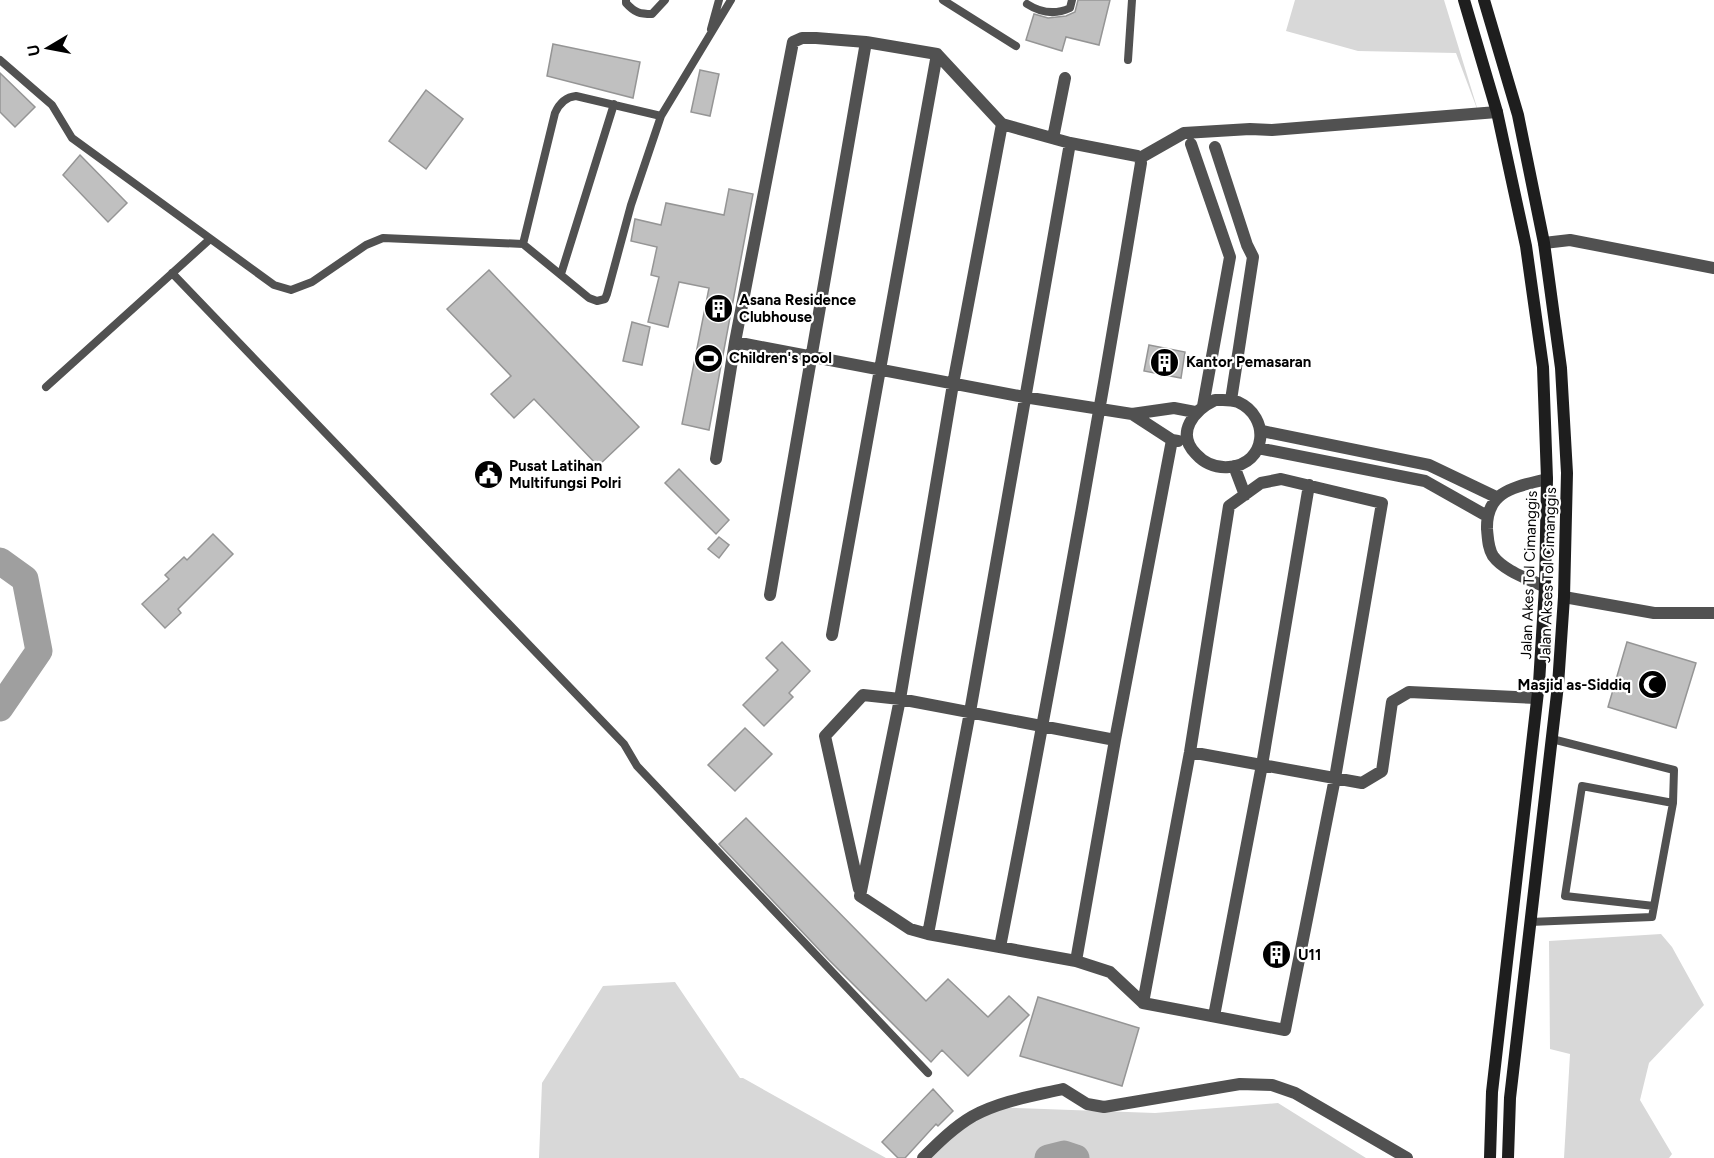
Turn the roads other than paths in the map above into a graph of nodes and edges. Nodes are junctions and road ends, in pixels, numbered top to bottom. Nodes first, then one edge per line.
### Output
1 (626, 0) edge
2 (665, 0) edge
3 (719, 0) edge
4 (731, 0) edge
5 (943, 0) edge
6 (1072, 0) edge
7 (1132, 0) edge
8 (1464, 0) edge
9 (1484, 0) edge
10 (1027, 4) dead end
11 (709, 39) junction
12 (866, 42) junction
13 (1016, 46) dead end
14 (937, 54) junction
15 (0, 60) edge
16 (1128, 60) dead end
17 (1065, 78) dead end
18 (614, 104) junction
19 (1497, 112) junction
20 (661, 116) junction
21 (1002, 124) junction
22 (1053, 138) junction
23 (1070, 143) junction
24 (1191, 144) dead end
25 (1215, 147) dead end
26 (1140, 158) junction
27 (209, 240) junction
28 (1544, 243) junction
29 (523, 244) junction
30 (1526, 246) junction
31 (1230, 257) junction
32 (1253, 257) junction
33 (1714, 268) edge
34 (172, 273) junction
35 (561, 274) junction
36 (735, 342) junction
37 (811, 357) junction
38 (881, 370) junction
39 (953, 384) junction
40 (46, 387) dead end
41 (1024, 397) junction
42 (1231, 400) junction
43 (1100, 409) junction
44 (1199, 409) junction
45 (1132, 414) junction
46 (1262, 431) junction
47 (1172, 440) junction
48 (1189, 443) junction
49 (1258, 448) junction
50 (716, 459) dead end
51 (1234, 466) junction
52 (1547, 479) junction
53 (1310, 485) junction
54 (1245, 495) junction
55 (1496, 497) junction
56 (1487, 516) junction
57 (1545, 587) junction
58 (770, 595) dead end
59 (1564, 597) junction
60 (1714, 614) edge
61 (832, 635) dead end
62 (1539, 683) junction
63 (1558, 685) junction
64 (1537, 698) junction
65 (900, 699) junction
66 (970, 712) junction
67 (1043, 727) junction
68 (1552, 739) junction
69 (1114, 740) junction
70 (1190, 752) junction
71 (1262, 765) junction
72 (1335, 778) junction
73 (1673, 803) junction
74 (860, 896) junction
75 (1654, 906) junction
76 (1530, 922) junction
77 (928, 934) junction
78 (1000, 947) junction
79 (1076, 960) junction
80 (1143, 1003) junction
81 (1214, 1016) junction
82 (928, 1072) dead end
83 (923, 1158) edge
84 (1407, 1158) edge
85 (1490, 1158) edge
86 (1508, 1158) edge

1 - 2 lane
3 - 11 lane
4 - 11 lane
5 - 13 lane
6 - 10 lane
7 - 16 lane
8 - 19 main road, Jalan Akes Tol Cimanggis
9 - 28 main road, Jalan Akses Tol Cimanggis
11 - 20 lane
12 - 14 street
12 - 36 street
12 - 37 street
14 - 21 street
14 - 38 street
15 - 27 lane
17 - 22 street
18 - 20 lane
18 - 29 lane
18 - 35 lane
19 - 26 street
19 - 30 main road, Jalan Akes Tol Cimanggis
20 - 35 lane
21 - 22 street
21 - 39 street
22 - 23 street
23 - 26 street
23 - 41 street
24 - 31 street
25 - 32 street
26 - 43 street
27 - 29 lane
27 - 34 lane
28 - 30 main road
28 - 33 street
28 - 59 main road, Jalan Akses Tol Cimanggis
29 - 35 lane
30 - 52 main road, Jalan Akes Tol Cimanggis
31 - 32 street
31 - 44 street
32 - 42 street
34 - 40 lane
34 - 82 lane
36 - 37 street
36 - 50 street
37 - 38 street
37 - 58 street
38 - 39 street
38 - 61 street
39 - 41 street
39 - 65 street
41 - 43 street
41 - 66 street
42 - 44 street
42 - 46 street
43 - 45 street
43 - 67 street
44 - 45 street
44 - 48 street
45 - 47 street
46 - 49 street
46 - 55 street
47 - 48 street
47 - 69 street
48 - 51 street
49 - 51 street
49 - 56 street
51 - 54 street
52 - 55 street
52 - 57 main road, Jalan Akes Tol Cimanggis
53 - 54 street
53 - 71 street
53 - 72 street
54 - 70 street
55 - 56 street
56 - 57 street
57 - 62 main road, Jalan Akes Tol Cimanggis
59 - 60 street
59 - 63 main road, Jalan Akses Tol Cimanggis
62 - 63 main road
62 - 64 main road, Jalan Akes Tol Cimanggis
63 - 68 main road, Jalan Akses Tol Cimanggis
64 - 72 street
64 - 85 main road, Jalan Akes Tol Cimanggis
65 - 66 street
65 - 74 street
65 - 74 street
66 - 67 street
66 - 77 street
67 - 69 street
67 - 78 street
68 - 73 lane
68 - 76 main road, Jalan Akses Tol Cimanggis
69 - 79 street
70 - 71 street
70 - 80 street
71 - 72 street
71 - 81 street
72 - 81 street
73 - 75 lane
73 - 75 lane
74 - 77 street
75 - 76 lane
76 - 86 main road, Jalan Akses Tol Cimanggis
77 - 78 street
78 - 79 street
79 - 80 street
80 - 81 street
83 - 84 street

